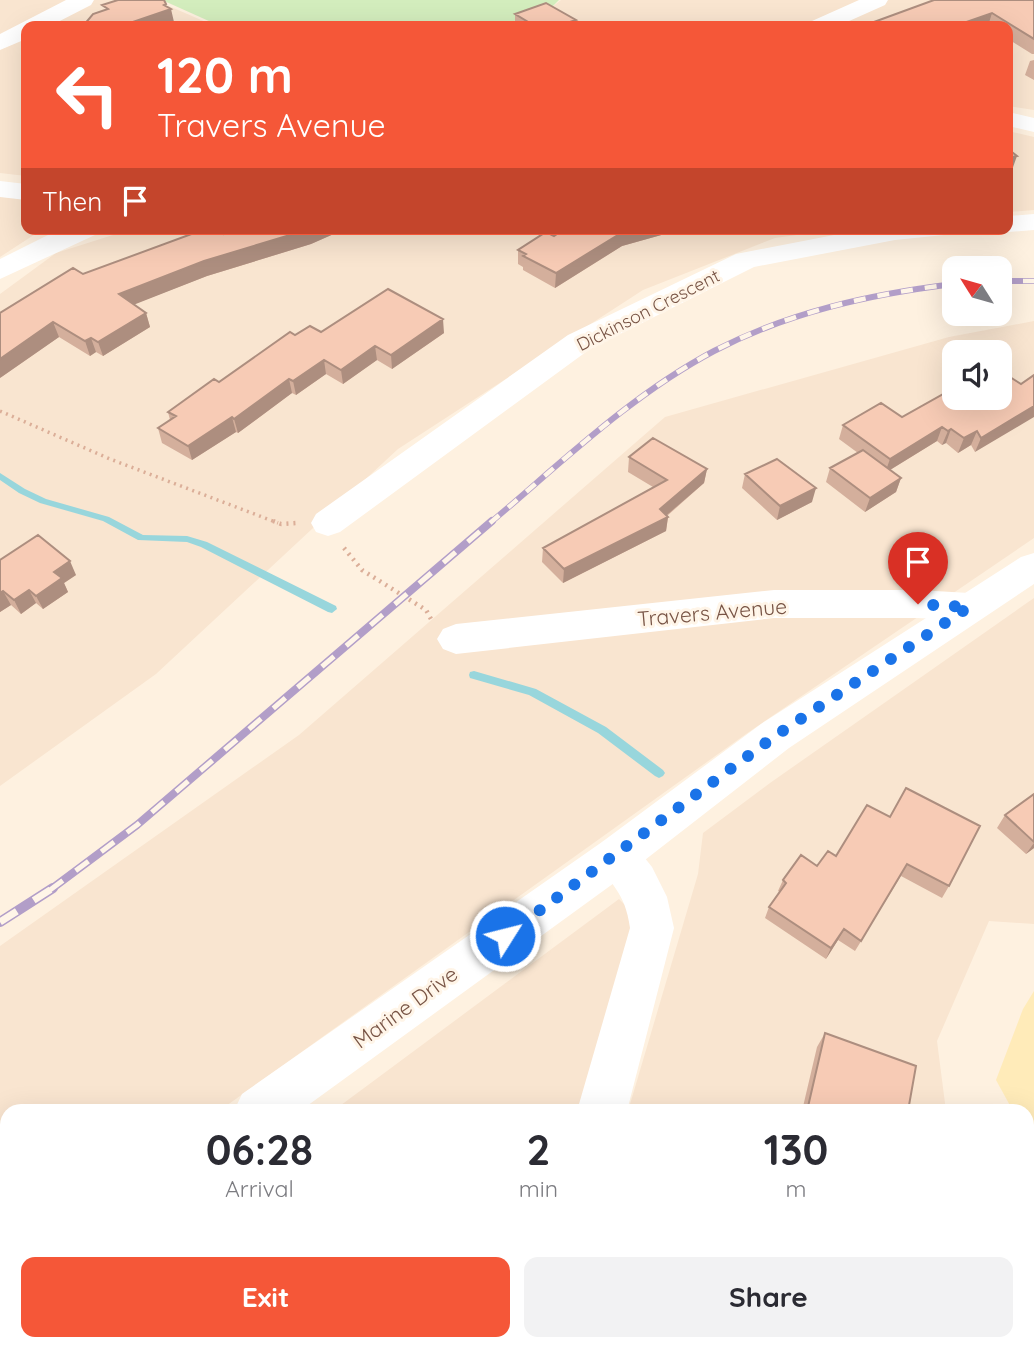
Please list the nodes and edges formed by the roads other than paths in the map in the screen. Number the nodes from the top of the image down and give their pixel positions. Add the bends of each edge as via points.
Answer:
1 (83, 0) edge
2 (877, 0) edge
3 (43, 21) edge
4 (831, 21) edge
5 (21, 32) edge
6 (0, 43) edge
7 (1013, 120) edge
8 (1034, 125) edge
9 (0, 189) edge
10 (21, 191) edge
11 (1034, 222) edge
12 (1013, 224) edge
13 (70, 235) edge
14 (879, 235) edge
15 (0, 270) edge
16 (328, 523) road end
17 (1034, 566) edge
18 (969, 607) junction
19 (456, 639) road end
20 (617, 856) junction
21 (269, 1104) edge
22 (604, 1104) edge

1 - 3 street
2 - 4 street
5 - 6 street
7 - 8 street
9 - 10 street
11 - 12 street
13 - 15 street
14 - 16 street, Dickinson Crescent via 746,260 579,342
17 - 18 street, Marine Drive
18 - 19 street, Travers Avenue via 774,604
18 - 20 street, Marine Drive via 775,736
20 - 21 street, Marine Drive
20 - 22 street via 641,884 652,928

